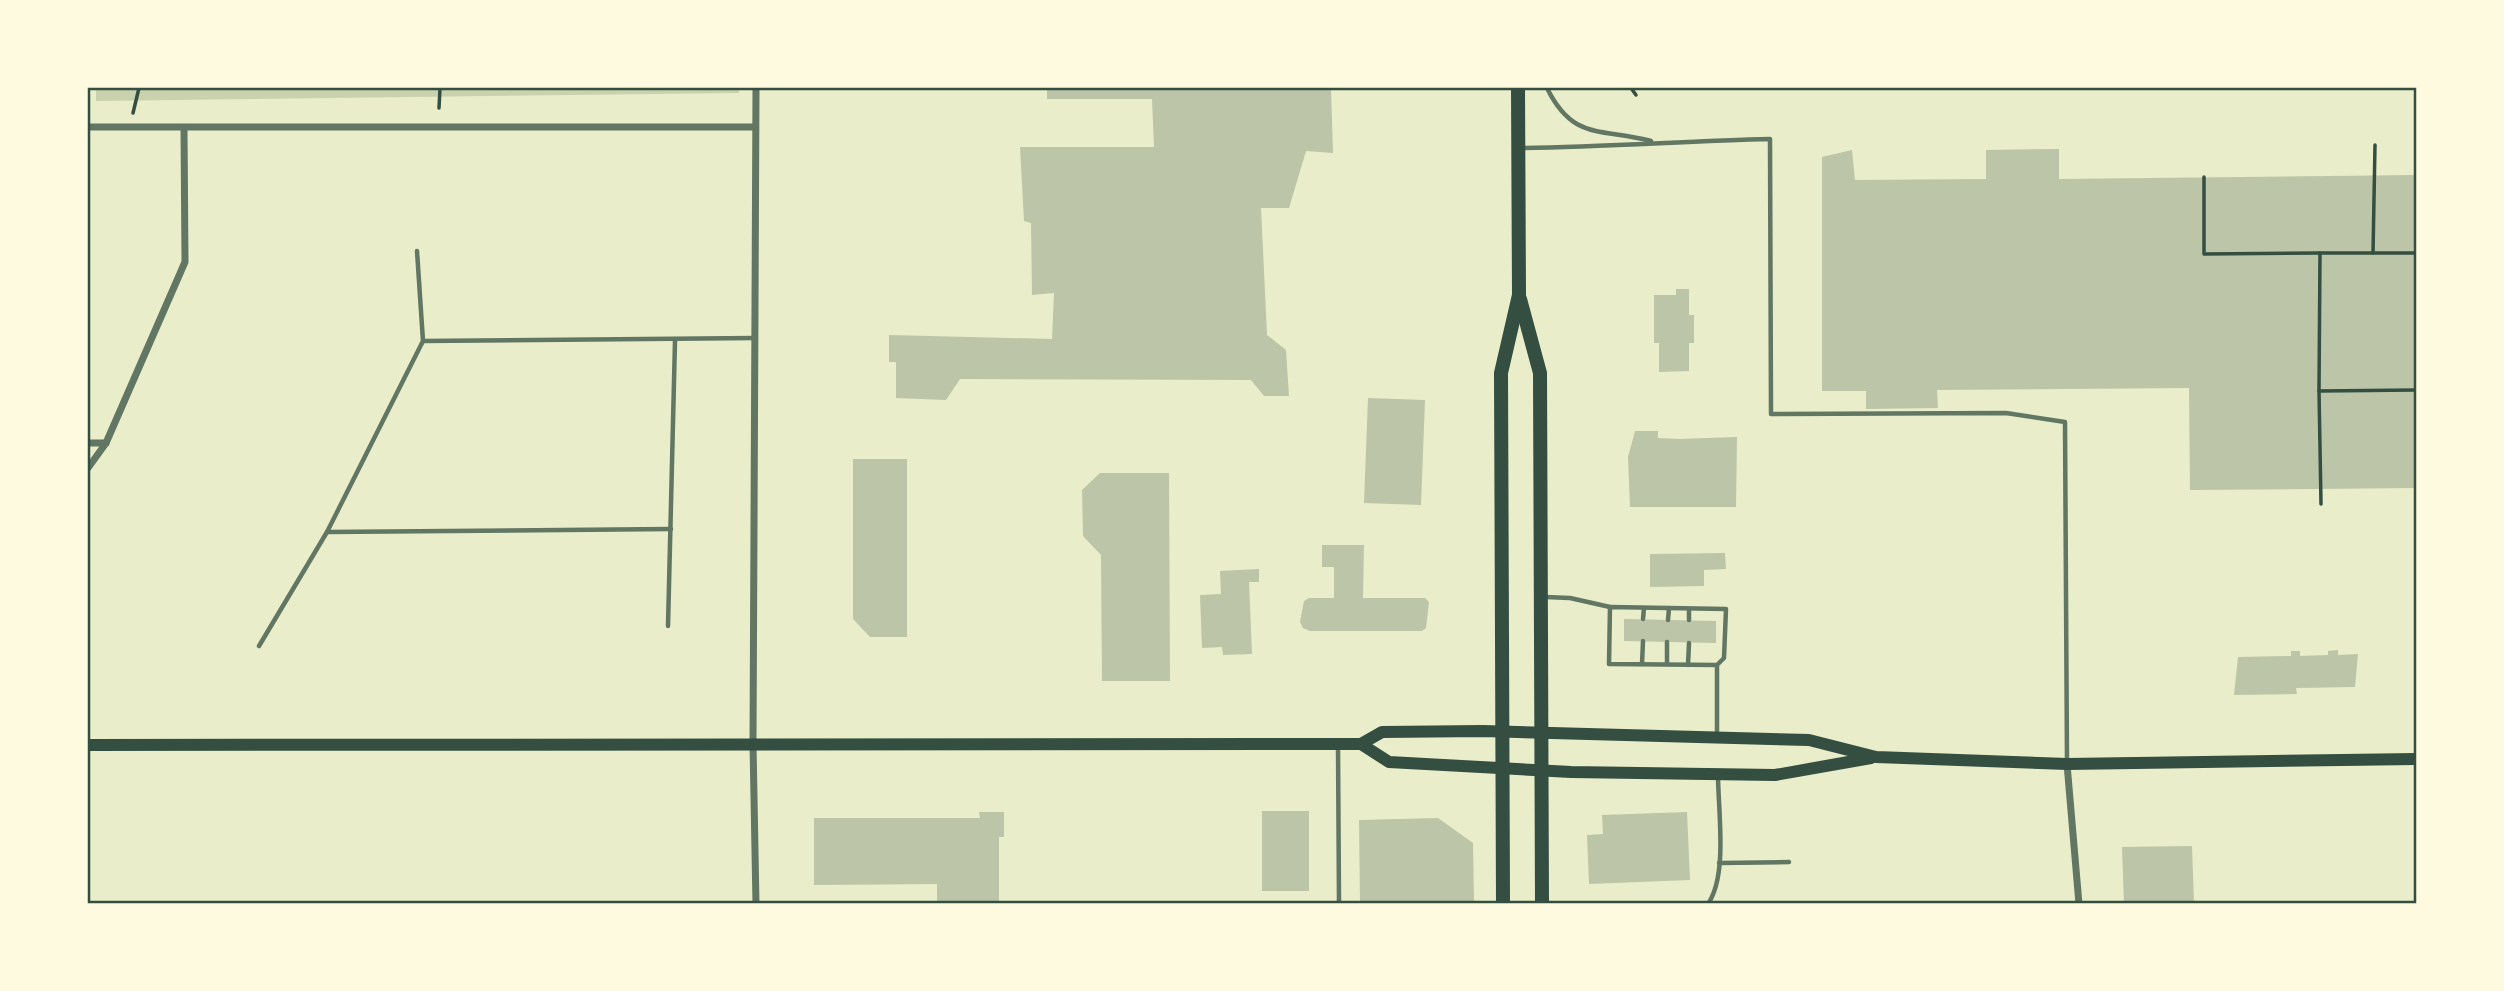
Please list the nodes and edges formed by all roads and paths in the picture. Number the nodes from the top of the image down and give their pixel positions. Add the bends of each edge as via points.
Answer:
1 (139, 88) edge
2 (440, 88) edge
3 (756, 88) edge
4 (1518, 88) edge
5 (1547, 88) edge
6 (1631, 88) edge
7 (1636, 95) dead end
8 (439, 108) dead end
9 (88, 127) edge
10 (130, 127) junction
11 (755, 127) junction
12 (184, 128) junction
13 (1655, 142) junction
14 (2375, 145) dead end
15 (1519, 148) junction
16 (2204, 177) dead end
17 (417, 251) dead end
18 (2320, 253) junction
19 (2373, 253) junction
20 (2417, 253) edge
21 (1519, 295) junction
22 (757, 338) junction
23 (423, 341) junction
24 (675, 341) junction
25 (2417, 390) edge
26 (2319, 391) junction
27 (88, 443) edge
28 (106, 443) junction
29 (88, 468) edge
30 (2320, 505) dead end
31 (671, 529) junction
32 (327, 532) junction
33 (1542, 596) junction
34 (1610, 607) junction
35 (1643, 608) junction
36 (1668, 608) junction
37 (1689, 609) junction
38 (1643, 619) dead end
39 (1668, 620) dead end
40 (1689, 620) dead end
41 (668, 626) dead end
42 (1643, 641) dead end
43 (1667, 642) dead end
44 (1689, 643) dead end
45 (259, 646) dead end
46 (1642, 664) junction
47 (1667, 664) junction
48 (1688, 664) junction
49 (1717, 665) junction
50 (1503, 732) junction
51 (1542, 733) junction
52 (1717, 738) junction
53 (753, 744) junction
54 (1338, 744) junction
55 (1361, 744) junction
56 (88, 745) edge
57 (1876, 757) junction
58 (2417, 759) edge
59 (2067, 764) junction
60 (1503, 768) junction
61 (1542, 770) junction
62 (1718, 774) junction
63 (1789, 862) dead end
64 (1719, 863) junction
65 (756, 904) edge
66 (1339, 904) edge
67 (1503, 904) edge
68 (1542, 904) edge
69 (1707, 904) edge
70 (2079, 904) edge

1 - 10 path
2 - 8 path
3 - 11 street
4 - 15 main road
5 - 13 lane via 1565,116 1579,127
6 - 7 path
9 - 10 street
10 - 12 street
11 - 12 street
11 - 22 street
12 - 28 street via 185,262
13 - 15 lane
13 - 59 lane via 1770,139 1771,414 2006,412 2065,422
14 - 19 path
15 - 21 main road
16 - 18 path via 2204,254
17 - 23 lane
18 - 19 path
18 - 26 path
19 - 20 path
21 - 33 main road via 1541,373
21 - 50 main road via 1501,373
22 - 24 lane
22 - 53 street
23 - 24 lane
23 - 32 lane
24 - 31 lane
25 - 26 path
26 - 30 path
27 - 28 street
28 - 29 street
31 - 32 lane
31 - 41 lane
32 - 45 lane
33 - 34 lane
33 - 51 main road
34 - 35 lane
34 - 46 lane via 1609,664
35 - 36 lane
35 - 38 lane
36 - 37 lane
36 - 39 lane
37 - 40 lane
37 - 49 lane via 1726,610 1724,657
42 - 46 lane
43 - 47 lane
44 - 48 lane
46 - 47 lane
47 - 48 lane
48 - 49 lane
49 - 52 lane
50 - 51 main road
50 - 55 main road via 1382,732
50 - 60 main road
51 - 52 main road
51 - 61 main road
52 - 57 main road via 1809,740
53 - 54 main road
53 - 56 main road
53 - 65 street
54 - 55 main road
54 - 66 lane
55 - 60 main road via 1389,762
57 - 59 main road
57 - 62 main road via 1774,775
58 - 59 main road
59 - 70 street
60 - 61 main road
60 - 67 main road
61 - 62 main road
61 - 68 main road
62 - 64 lane
63 - 64 lane
64 - 69 lane via 1715,893

